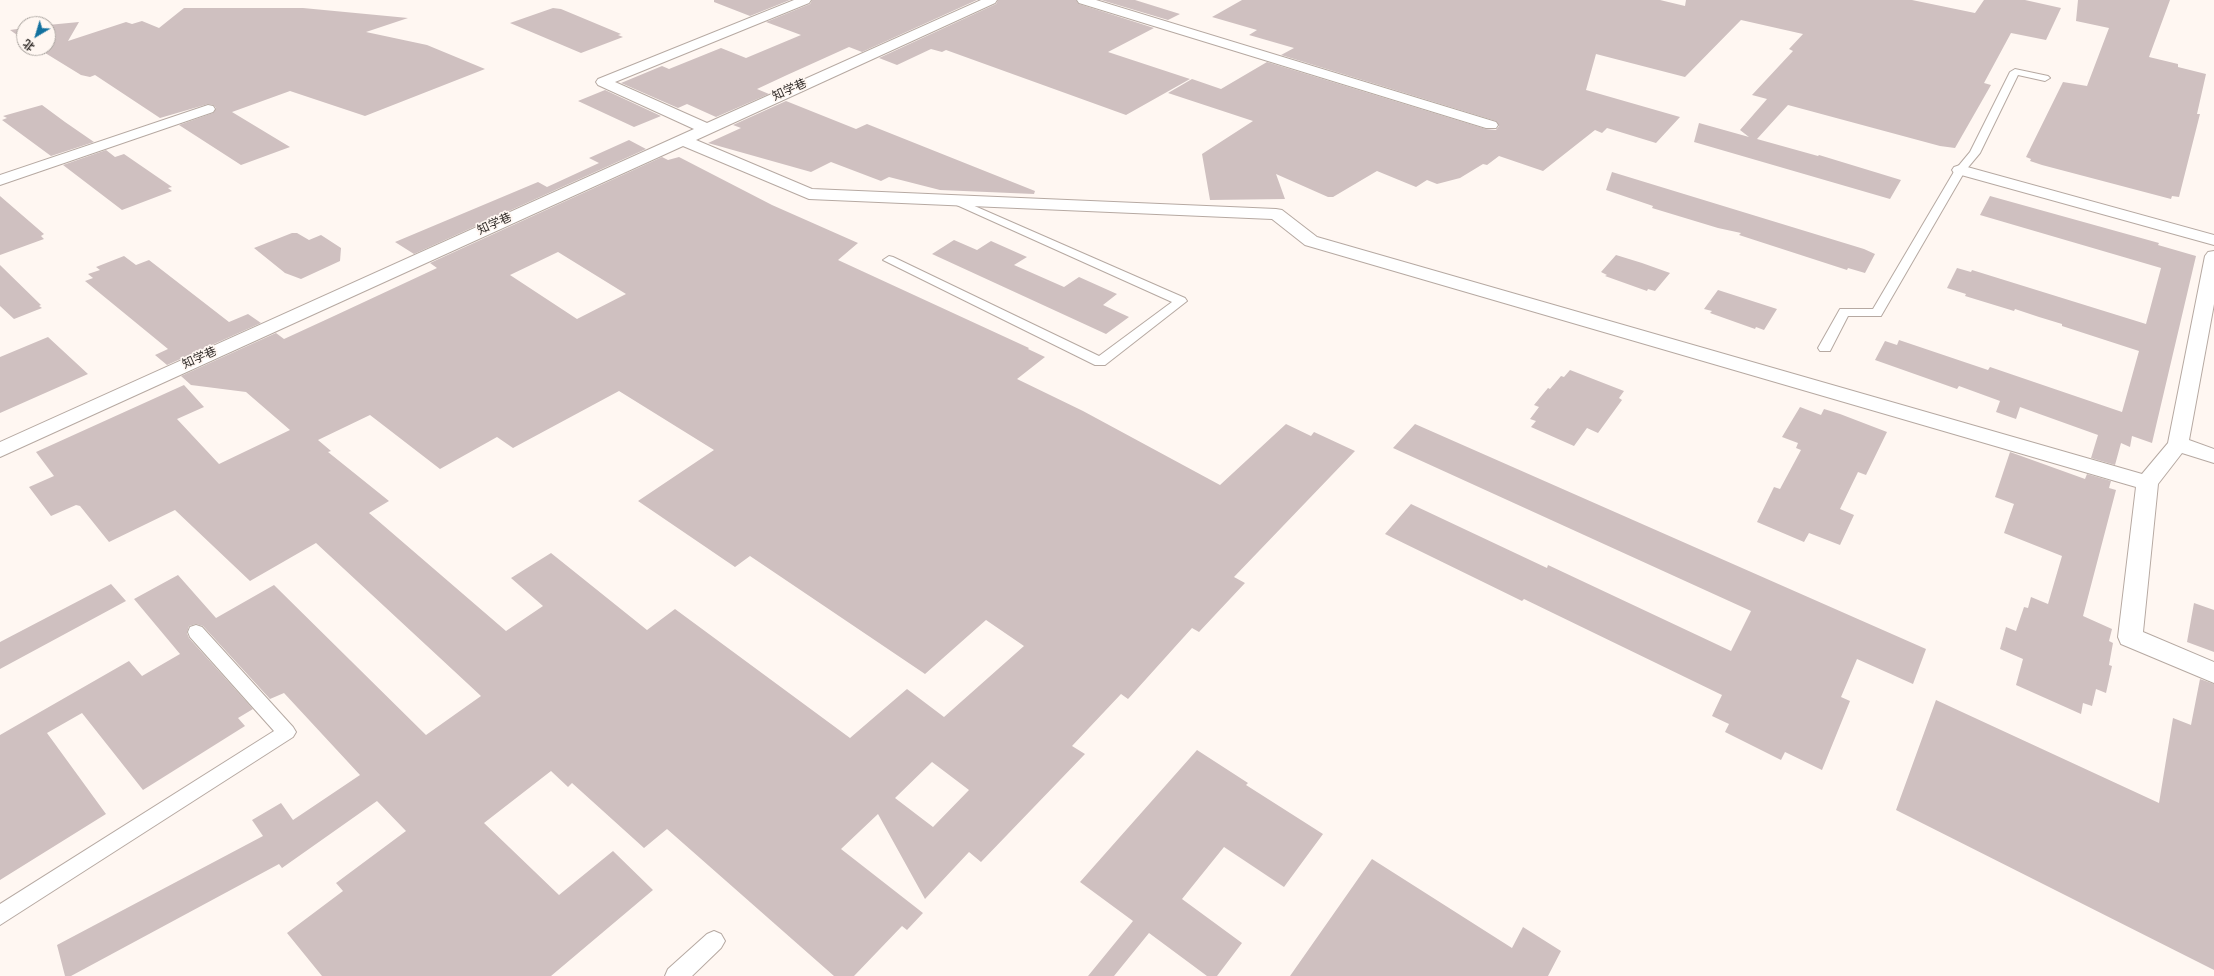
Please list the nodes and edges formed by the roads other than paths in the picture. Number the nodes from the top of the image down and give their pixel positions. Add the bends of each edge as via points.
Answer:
1 (805, 0) edge
2 (991, 0) edge
3 (1083, 0) edge
4 (2045, 78) dead end
5 (208, 109) dead end
6 (1491, 125) dead end
7 (707, 128) junction
8 (683, 140) junction
9 (1960, 170) junction
10 (0, 180) edge
11 (954, 200) junction
12 (2214, 240) edge
13 (2214, 256) edge
14 (889, 260) dead end
15 (1825, 348) dead end
16 (2178, 444) junction
17 (0, 450) edge
18 (2214, 456) edge
19 (2147, 483) junction
20 (196, 632) dead end
21 (2214, 673) edge
22 (0, 915) edge
23 (714, 941) dead end
24 (676, 976) edge

1 - 7 street via 603,82
2 - 7 street, 知学巷
3 - 6 street
4 - 9 lane via 2015,72 1975,153
5 - 10 street
7 - 8 street, 知学巷
8 - 11 street via 809,194
8 - 17 street, 知学巷
9 - 12 street
9 - 15 lane via 1877,313 1844,312
11 - 14 lane via 1181,301 1100,362
11 - 19 street via 1276,214 1311,241
13 - 16 street
16 - 18 street
16 - 19 street
19 - 21 street via 2130,637
20 - 22 lane via 287,732
23 - 24 lane

